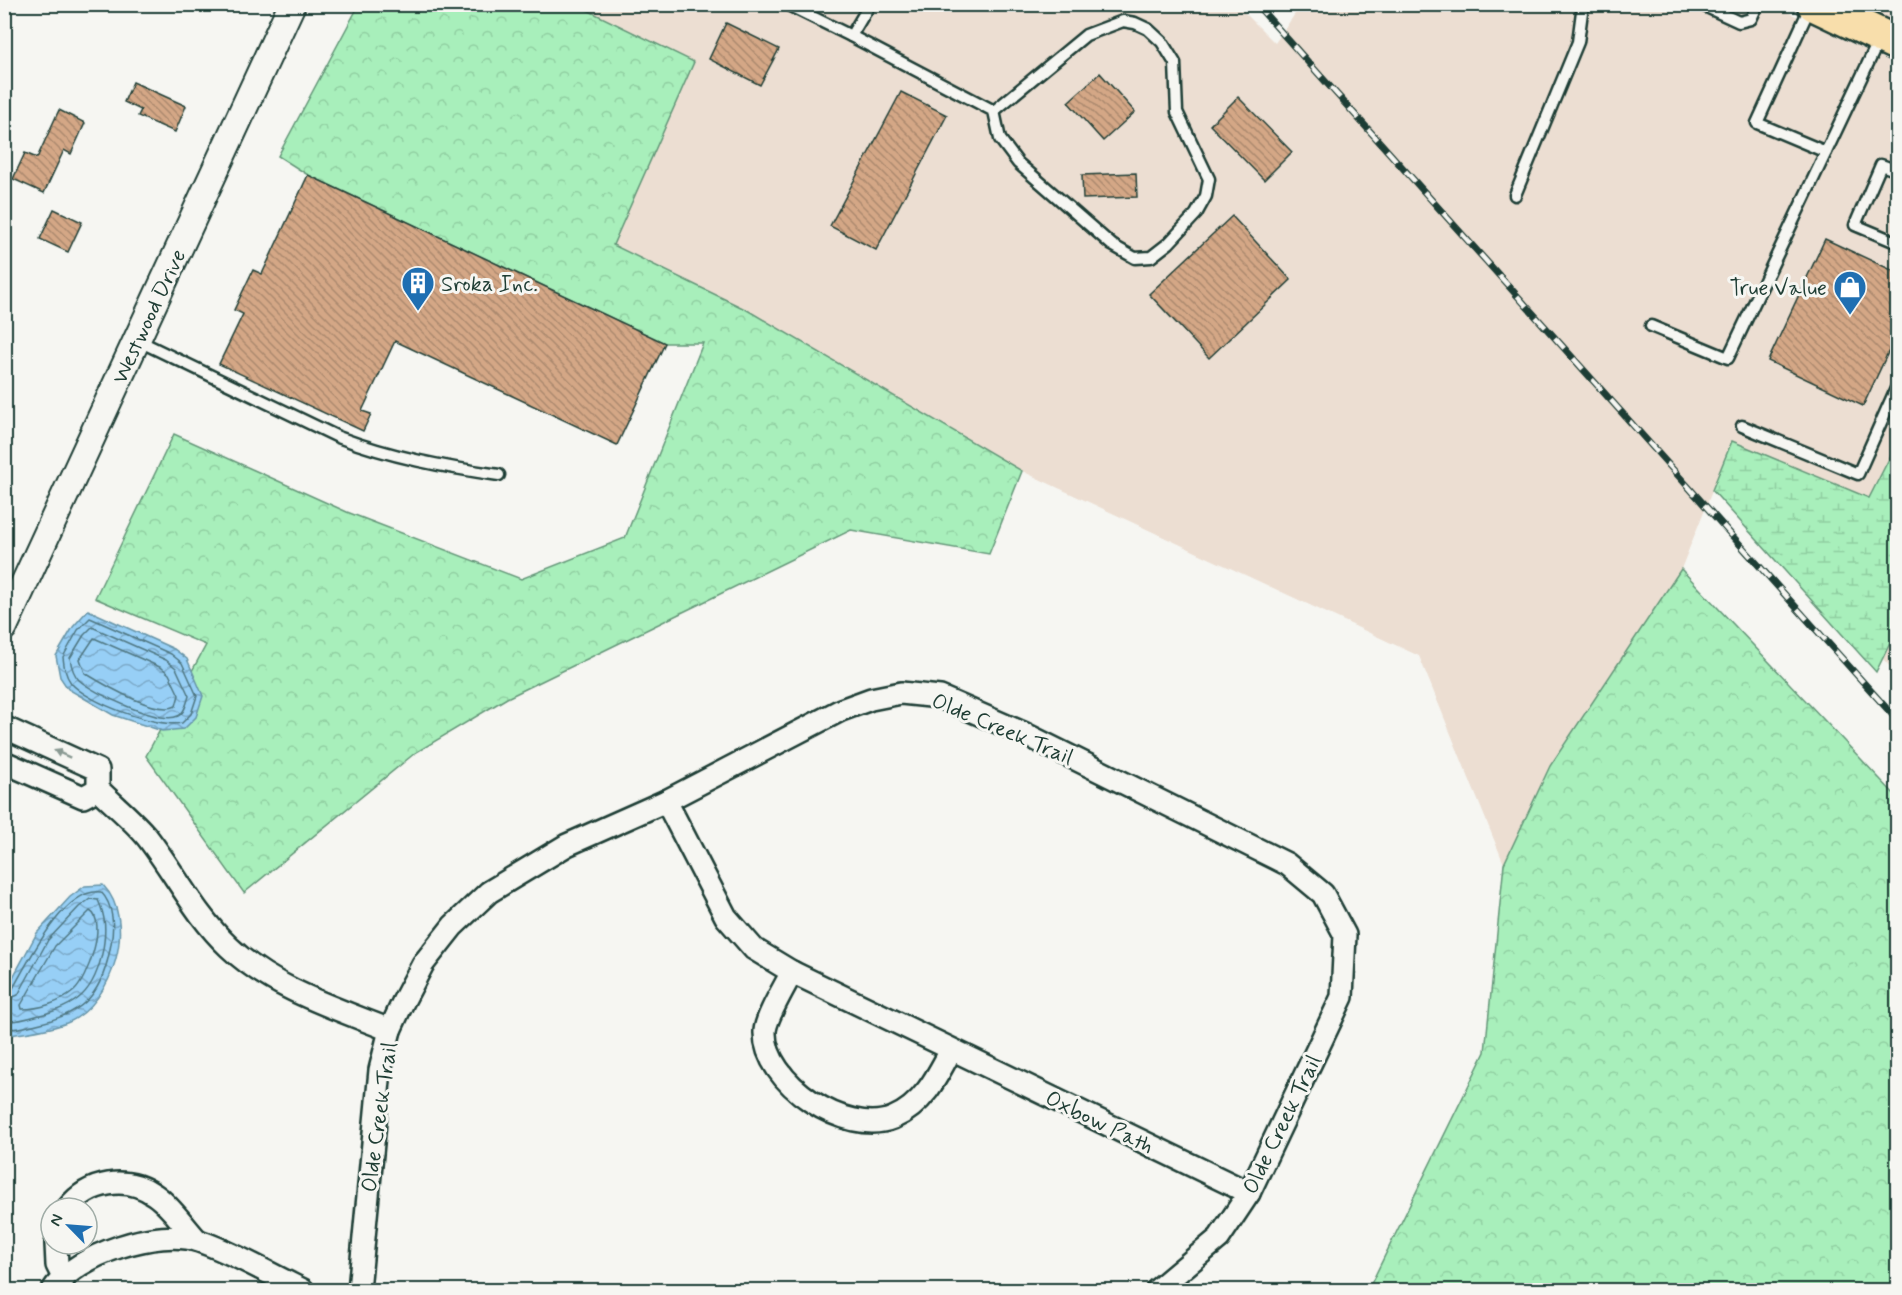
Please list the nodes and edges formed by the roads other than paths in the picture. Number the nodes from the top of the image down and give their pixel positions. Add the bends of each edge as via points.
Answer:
1 (292, 4) edge
2 (786, 4) edge
3 (870, 4) edge
4 (1583, 4) edge
5 (1700, 4) edge
6 (1758, 4) edge
7 (1812, 4) edge
8 (851, 36) junction
9 (1889, 40) edge
10 (994, 111) junction
11 (1826, 152) junction
12 (1898, 171) edge
13 (1515, 195) dead end
14 (1898, 243) edge
15 (1651, 326) dead end
16 (137, 340) junction
17 (1898, 384) edge
18 (1742, 426) dead end
19 (499, 475) dead end
20 (4, 627) edge
21 (4, 730) edge
22 (4, 762) edge
23 (98, 789) junction
24 (666, 801) junction
25 (792, 972) junction
26 (390, 1030) junction
27 (951, 1050) junction
28 (1249, 1193) junction
29 (79, 1196) edge
30 (197, 1240) junction
31 (57, 1256) edge
32 (58, 1285) edge
33 (303, 1290) edge
34 (358, 1290) edge
35 (1157, 1290) edge

1 - 16 street, Westwood Drive
2 - 8 lane
3 - 8 lane
4 - 13 lane via 1578,42
5 - 6 lane via 1739,22 1751,19
7 - 9 main road
7 - 11 lane via 1757,123
8 - 10 lane
9 - 11 lane
10 - 10 lane via 1000,139 1018,163 1112,245 1135,258 1151,257 1169,243 1196,214 1206,196 1209,179 1177,112 1175,63 1162,42 1135,23 1123,21 1086,35
11 - 15 lane via 1728,358
12 - 14 lane via 1881,165 1855,225
16 - 19 lane via 371,450 425,464
16 - 20 street, Westwood Drive
17 - 18 lane via 1858,474
23 -> 21 street via 98,770
22 - 23 street via 83,796
23 - 26 street via 146,835 205,921 230,948 268,976 319,1002
24 - 25 street, Oxbow Path via 726,917 754,949
24 - 26 street, Olde Creek Trail via 567,845 489,892 453,926 423,964
24 - 28 street, Olde Creek Trail via 841,710 901,693 922,694 940,697 1023,733 1287,864 1323,894 1345,935 1341,997
25 - 27 street, Oxbow Path
25 - 27 street via 765,1029 767,1052 778,1072 822,1108 860,1122 876,1124 894,1118 911,1108 932,1086
26 - 34 street, Olde Creek Trail via 380,1070
27 - 28 street, Oxbow Path
28 - 35 street, Olde Creek Trail via 1219,1238
29 - 30 street via 102,1185 127,1182 156,1195
30 - 32 street via 151,1238 101,1252
30 - 33 street
31 - 32 street

